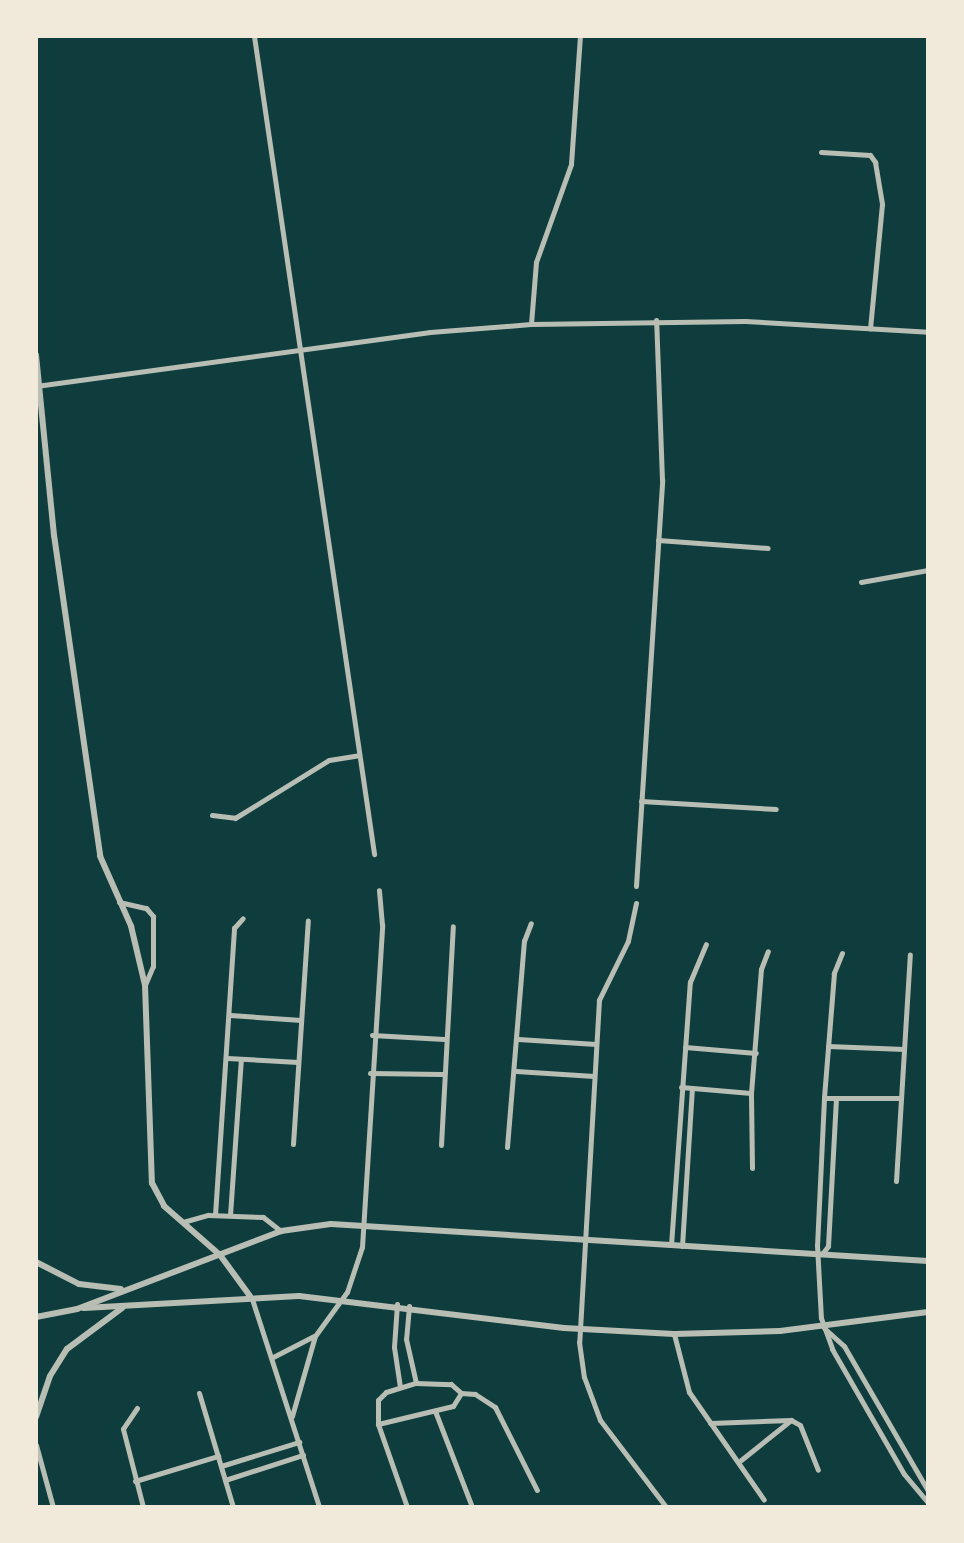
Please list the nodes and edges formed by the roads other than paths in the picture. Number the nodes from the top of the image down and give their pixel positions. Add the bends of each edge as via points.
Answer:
1 (254, 36) edge
2 (580, 36) edge
3 (821, 152) dead end
4 (656, 320) junction
5 (531, 324) junction
6 (870, 328) junction
7 (928, 332) edge
8 (298, 349) junction
9 (36, 355) edge
10 (38, 386) edge
11 (658, 540) junction
12 (768, 548) dead end
13 (928, 570) edge
14 (861, 582) dead end
15 (359, 755) junction
16 (641, 801) junction
17 (776, 809) dead end
18 (212, 815) dead end
19 (374, 854) dead end
20 (636, 886) dead end
21 (379, 890) dead end
22 (119, 901) junction
23 (636, 903) dead end
24 (243, 918) dead end
25 (308, 921) dead end
26 (531, 923) dead end
27 (453, 926) dead end
28 (706, 944) dead end
29 (768, 951) dead end
30 (842, 953) dead end
31 (910, 954) dead end
32 (145, 985) junction
33 (230, 1015) junction
34 (301, 1020) junction
35 (372, 1035) junction
36 (444, 1039) junction
37 (518, 1039) junction
38 (596, 1044) junction
39 (828, 1046) junction
40 (685, 1047) junction
41 (904, 1049) junction
42 (756, 1053) junction
43 (227, 1058) junction
44 (241, 1059) junction
45 (298, 1062) junction
46 (516, 1071) junction
47 (370, 1073) junction
48 (442, 1074) junction
49 (594, 1076) junction
50 (681, 1087) junction
51 (692, 1088) junction
52 (751, 1093) junction
53 (824, 1098) junction
54 (836, 1098) junction
55 (900, 1098) junction
56 (293, 1144) dead end
57 (441, 1145) dead end
58 (507, 1147) dead end
59 (752, 1168) dead end
60 (896, 1181) dead end
61 (215, 1215) junction
62 (230, 1215) junction
63 (183, 1222) junction
64 (363, 1224) junction
65 (281, 1231) junction
66 (584, 1239) junction
67 (671, 1245) junction
68 (682, 1246) junction
69 (220, 1255) junction
70 (821, 1255) junction
71 (928, 1261) edge
72 (36, 1262) edge
73 (128, 1289) junction
74 (250, 1296) junction
75 (343, 1299) junction
76 (397, 1304) junction
77 (409, 1306) junction
78 (125, 1307) junction
79 (77, 1309) junction
80 (928, 1312) edge
81 (36, 1317) edge
82 (823, 1328) junction
83 (579, 1329) junction
84 (674, 1334) junction
85 (315, 1336) junction
86 (273, 1357) junction
87 (416, 1383) junction
88 (400, 1387) junction
89 (199, 1393) dead end
90 (461, 1393) junction
91 (137, 1408) dead end
92 (435, 1411) junction
93 (292, 1416) junction
94 (36, 1417) edge
95 (791, 1420) junction
96 (710, 1423) junction
97 (378, 1424) junction
98 (299, 1442) junction
99 (36, 1445) edge
100 (303, 1455) junction
101 (218, 1456) junction
102 (741, 1460) junction
103 (221, 1466) junction
104 (818, 1470) dead end
105 (225, 1480) junction
106 (135, 1481) junction
107 (537, 1490) dead end
108 (928, 1491) edge
109 (764, 1500) dead end
110 (928, 1503) edge
111 (233, 1505) edge
112 (53, 1507) edge
113 (143, 1507) edge
114 (222, 1507) edge
115 (319, 1507) edge
116 (407, 1507) edge
117 (472, 1507) edge
118 (666, 1507) edge

1 - 8 street
2 - 5 street via 571,164 536,262
3 - 6 street via 870,155 875,162 882,204
4 - 5 street
4 - 6 street
4 - 11 street via 662,480
5 - 8 street
6 - 7 street
8 - 10 street
8 - 15 street
9 - 10 street
10 - 22 street via 100,856
11 - 12 street
11 - 16 street
13 - 14 street
15 - 18 street via 329,760 303,781 270,794 235,818
15 - 19 street
16 - 17 street
16 - 20 street
21 - 35 street via 382,925
22 - 32 street via 136,942
22 - 32 street via 146,908 153,916 154,959
23 - 38 street via 628,941 600,993
24 - 33 street via 234,928
25 - 34 street
26 - 37 street via 524,941
27 - 36 street
28 - 40 street via 690,982
29 - 42 street via 761,969
30 - 39 street via 834,973
31 - 41 street
32 - 63 street via 151,1174 159,1200
33 - 34 street
33 - 43 street
34 - 45 street
35 - 36 street
35 - 47 street
36 - 48 street
37 - 38 street
37 - 46 street
38 - 49 street
39 - 41 street
39 - 53 street
40 - 42 street
40 - 50 street
41 - 55 street
42 - 52 street
43 - 44 street
43 - 61 street
44 - 45 street
44 - 62 street
45 - 56 street
46 - 49 street
46 - 58 street
47 - 48 street
47 - 64 street
48 - 57 street
49 - 66 street
50 - 51 street
50 - 67 street
51 - 52 street
51 - 68 street
52 - 59 street
53 - 54 street
53 - 70 street via 817,1245
54 - 55 street
54 - 70 street via 828,1246
55 - 60 street
61 - 62 street
61 - 63 street
62 - 65 street via 269,1218
63 - 69 street
64 - 65 street
64 - 66 street
64 - 75 street via 360,1258
65 - 69 street
66 - 67 street
66 - 83 street
67 - 68 street
68 - 70 street
69 - 73 street
69 - 74 street
70 - 71 street
70 - 82 street
72 - 73 street via 79,1284
73 - 79 street
74 - 75 street
74 - 78 street
74 - 86 street
75 - 76 street
75 - 85 street
76 - 77 street
76 - 88 street via 393,1337
77 - 83 street
77 - 87 street via 406,1339
78 - 79 street
78 - 94 street via 67,1349 50,1376
79 - 81 street
80 - 82 street
82 - 84 street
82 - 108 street via 844,1346
82 - 110 street via 904,1474
83 - 84 street
83 - 118 street via 584,1377 600,1420
84 - 96 street via 689,1392
85 - 86 street
85 - 93 street
86 - 93 street
87 - 88 street
87 - 90 street via 451,1384
88 - 97 street via 378,1400
89 - 101 street
90 - 92 street via 453,1406
90 - 107 street via 475,1394 495,1407
91 - 106 street via 123,1429
92 - 97 street
92 - 117 street
93 - 98 street
95 - 96 street
95 - 102 street
95 - 104 street via 800,1425
96 - 102 street
97 - 116 street
98 - 100 street
98 - 103 street
99 - 112 street
100 - 105 street
100 - 115 street
101 - 103 street
101 - 106 street
102 - 109 street
103 - 105 street
105 - 111 street
106 - 113 street
111 - 114 street

